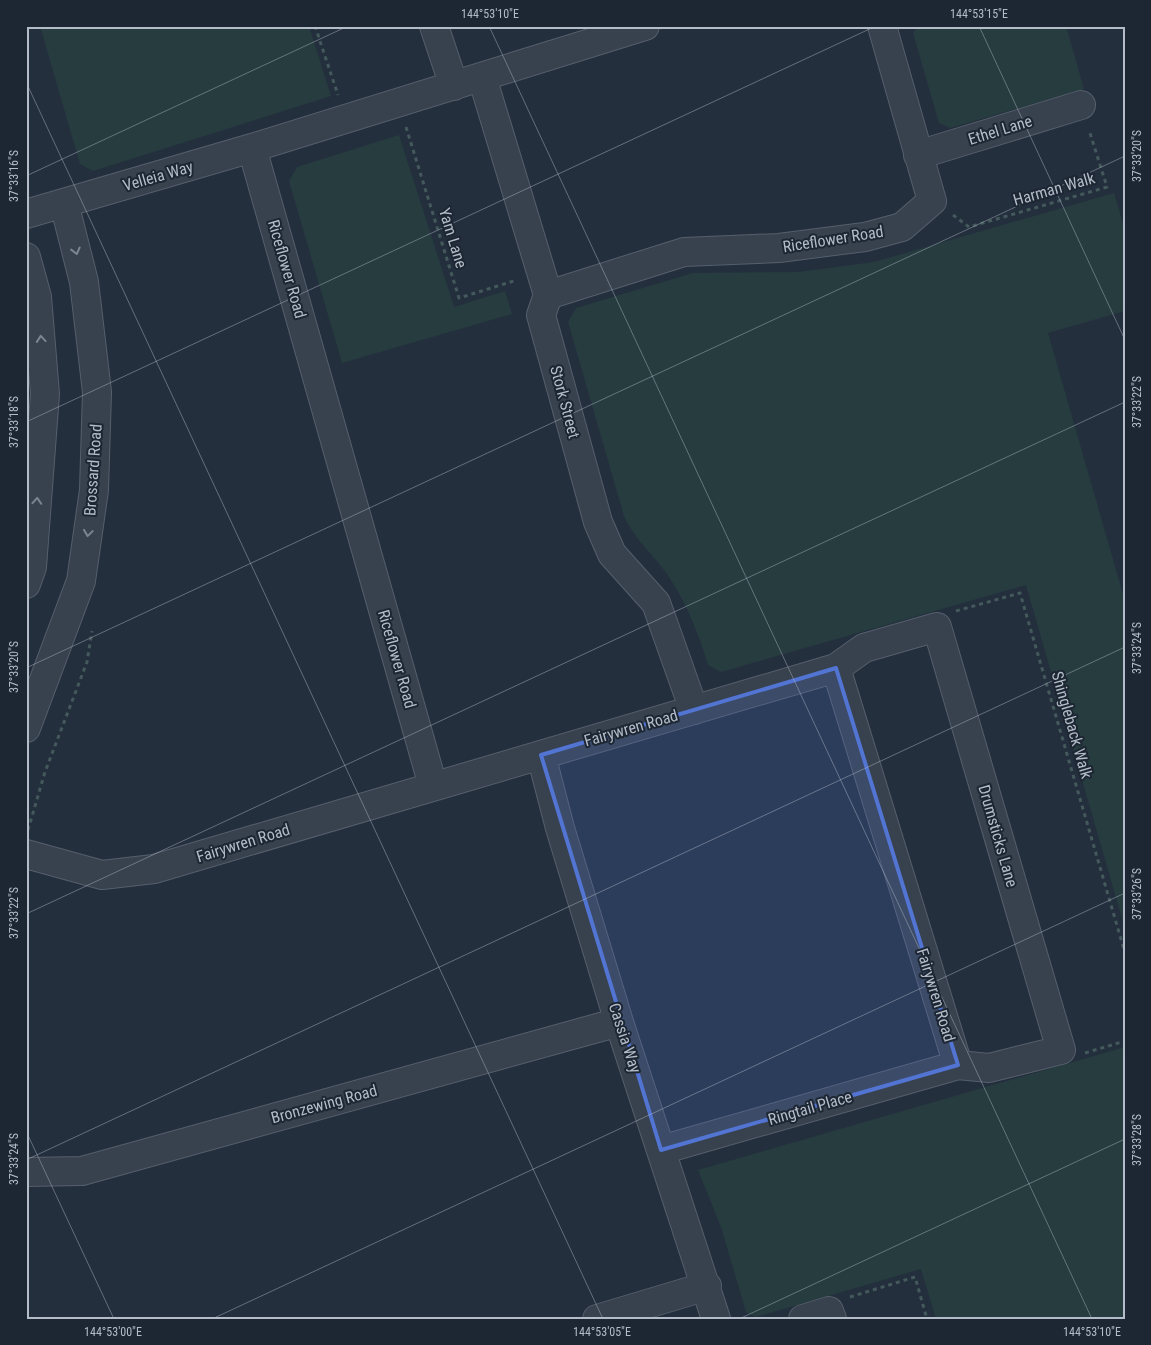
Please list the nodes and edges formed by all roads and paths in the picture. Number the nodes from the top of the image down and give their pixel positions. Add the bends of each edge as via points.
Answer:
1 (315, 26) edge
2 (434, 26) edge
3 (645, 26) edge
4 (882, 26) edge
5 (482, 77) junction
6 (454, 86) junction
7 (398, 104) junction
8 (1081, 105) joint
9 (346, 120) junction
10 (252, 148) junction
11 (918, 155) junction
12 (932, 201) junction
13 (64, 204) junction
14 (26, 214) edge
15 (26, 256) edge
16 (545, 284) junction
17 (32, 298) edge
18 (26, 584) edge
19 (937, 627) junction
20 (38, 667) edge
21 (836, 668) junction
22 (694, 710) junction
23 (26, 728) edge
24 (541, 755) junction
25 (433, 786) junction
26 (26, 854) edge
27 (1125, 953) edge
28 (620, 1022) junction
29 (1125, 1041) edge
30 (1061, 1050) junction
31 (958, 1065) junction
32 (661, 1150) junction
33 (26, 1172) edge
34 (706, 1286) junction
35 (831, 1315) edge
36 (596, 1319) edge
37 (716, 1319) edge
38 (803, 1319) edge
39 (928, 1319) edge

1 - 9 path
2 - 6 street
3 - 5 street
4 - 11 street
5 - 6 street
5 - 16 street
6 - 7 street
7 - 9 street
7 - 16 path, Yam Lane via 459,298
8 - 11 street, Ethel Lane
8 - 12 path, Harman Walk via 1107,187 969,227
9 - 10 street
10 - 13 street, Velleia Way
10 - 25 street, Riceflower Road
11 - 12 street
12 - 16 street, Riceflower Road via 902,227 865,237 779,248 684,252
13 - 14 street, Velleia Way
13 -> 20 street, Brossard Road via 84,282 97,392 94,490 82,581
15 - 17 street
16 - 22 street, Stork Street via 541,315 598,522 612,554 656,603
18 -> 17 street via 32,567 45,394
19 - 21 street via 864,648
19 - 27 path, Shingleback Walk via 950,613 1020,593
19 - 30 street, Drumsticks Lane
20 - 23 street, Brossard Road
21 - 22 street, Fairywren Road
21 - 31 street, Fairywren Road
22 - 24 street, Fairywren Road
24 - 25 street, Fairywren Road
24 - 28 street, Cassia Way
25 - 26 street, Fairywren Road via 154,869 102,875
28 - 32 street, Cassia Way
28 - 33 street, Bronzewing Road via 82,1171
29 - 30 path via 1079,1055
30 - 31 street via 989,1068
31 - 32 street, Ringtail Place
32 - 34 street, Cassia Way
34 - 36 street
34 - 37 street, Cassia Way
35 - 38 street
35 - 39 path via 846,1298 915,1277

